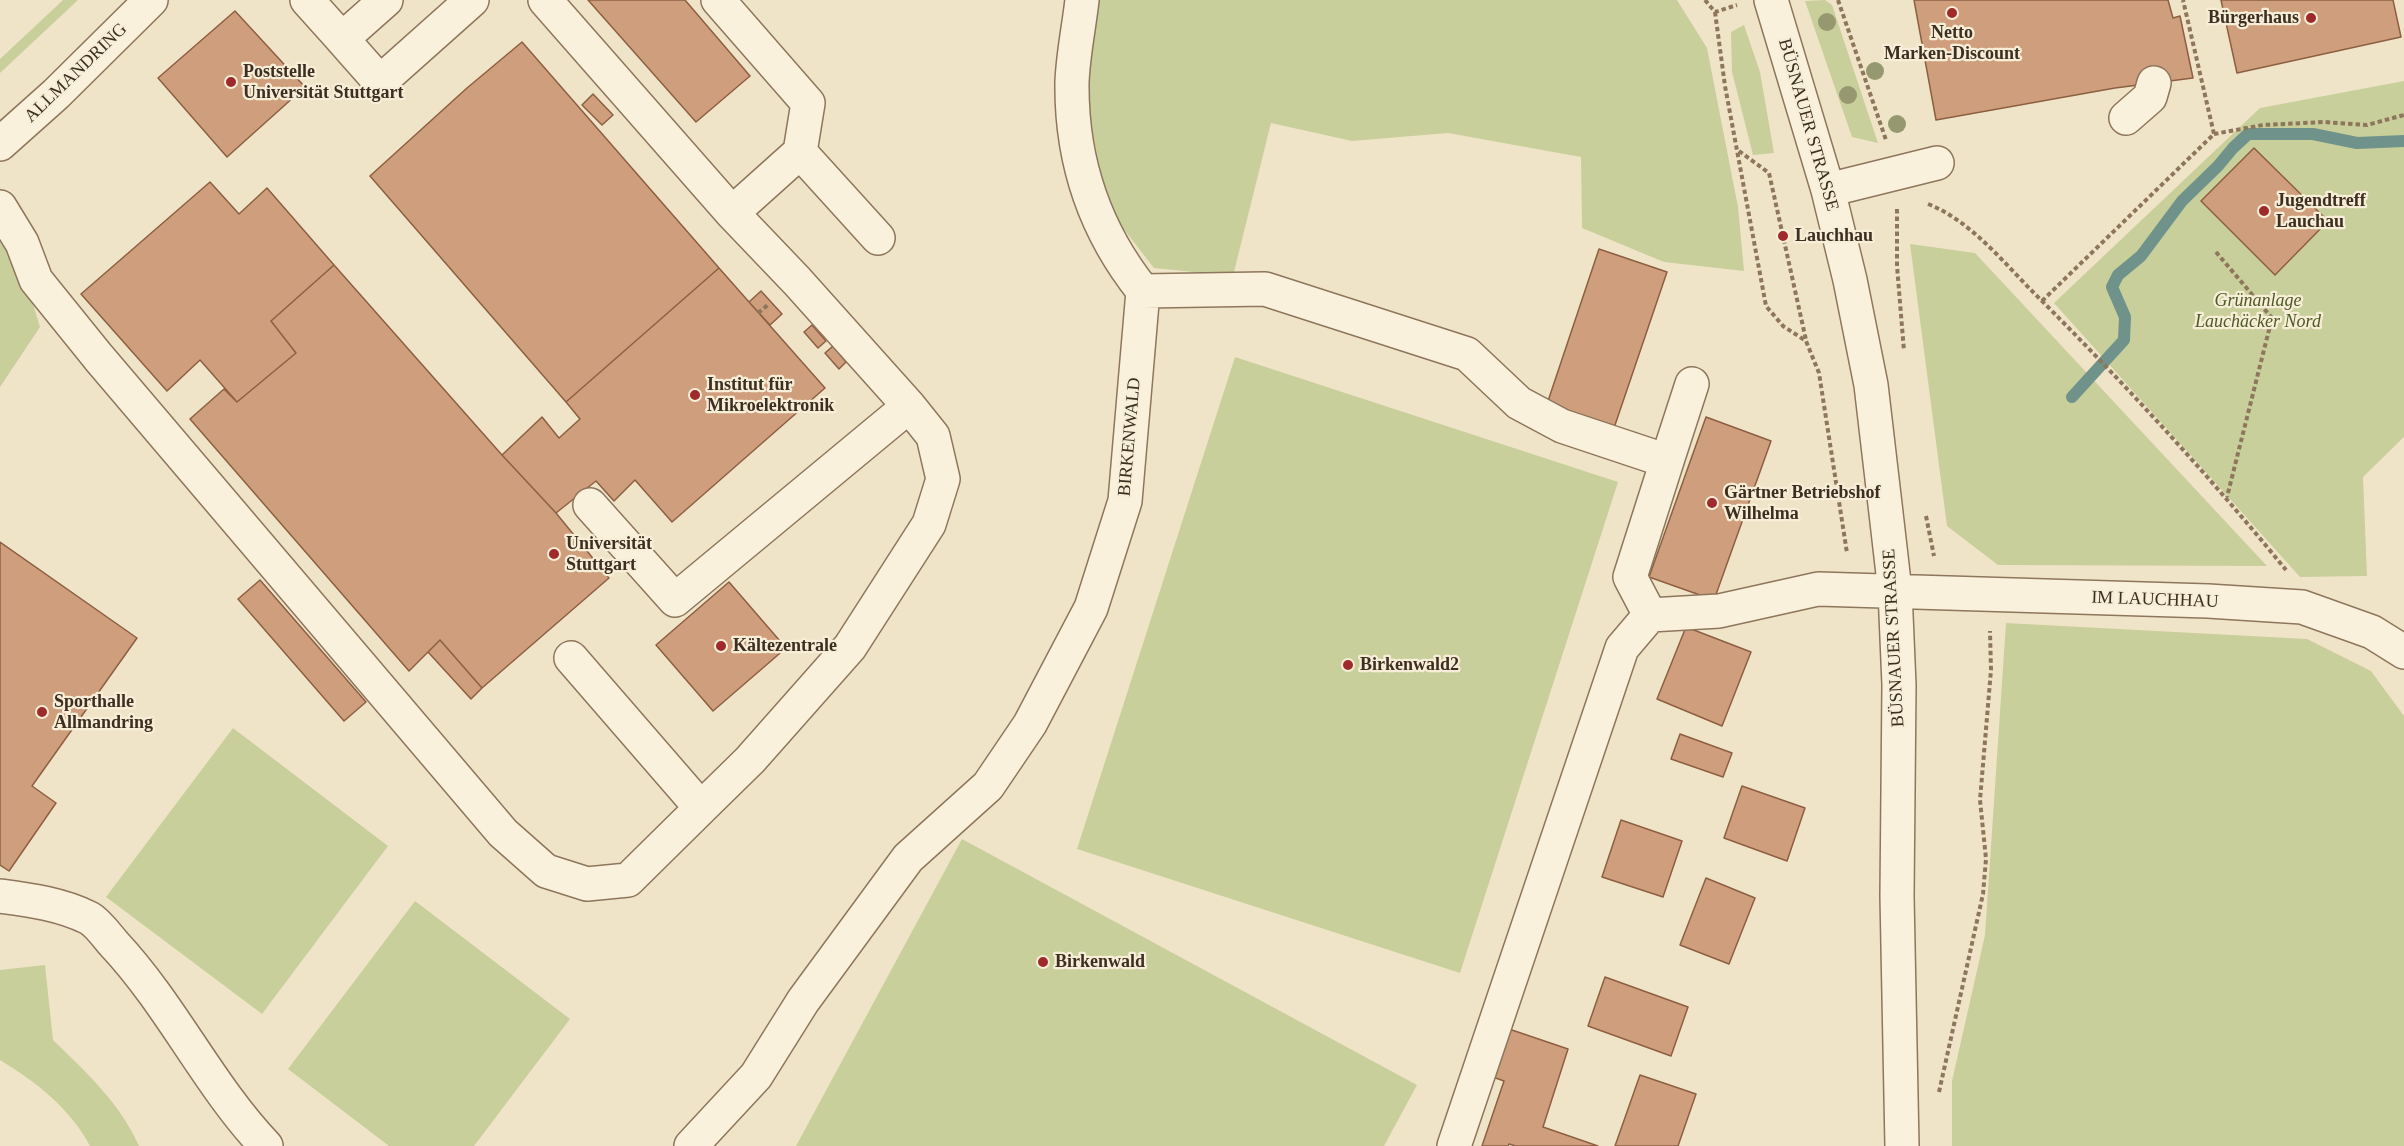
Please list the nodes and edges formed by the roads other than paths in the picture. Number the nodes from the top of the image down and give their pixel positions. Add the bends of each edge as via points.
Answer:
1 (151, 0) edge
2 (307, 0) edge
3 (386, 0) edge
4 (472, 0) edge
5 (545, 0) edge
6 (718, 0) edge
7 (1082, 0) edge
8 (1758, 1) edge
9 (342, 39) junction
10 (2154, 83) dead end
11 (2126, 118) dead end
12 (0, 144) edge
13 (800, 152) junction
14 (1936, 163) dead end
15 (1828, 190) junction
16 (0, 207) edge
17 (732, 213) junction
18 (878, 238) dead end
19 (1143, 291) junction
20 (1692, 384) dead end
21 (909, 406) junction
22 (1667, 461) junction
23 (590, 505) dead end
24 (1895, 591) junction
25 (1650, 615) junction
26 (2404, 652) edge
27 (571, 658) dead end
28 (701, 808) junction
29 (0, 896) edge
30 (266, 1146) edge
31 (691, 1146) edge
32 (1454, 1146) edge
33 (1902, 1146) edge

1 - 12 street, ALLMANDRING
2 - 9 street
3 - 9 street
4 - 9 street via 380,82
5 - 17 street
6 - 13 street via 808,103
7 - 19 street via 1072,82 1077,154 1097,218 1123,267
8 - 15 street, BÜSNAUER STRASSE
10 - 11 street via 2150,98
13 - 17 street
13 - 18 street
14 - 15 street via 1895,182
15 - 24 street, BÜSNAUER STRASSE via 1870,385
16 - 28 street via 22,243 36,280 99,358 503,833 546,871 587,884 628,880
17 - 21 street
19 - 22 street via 1265,289 1467,354 1519,403 1562,426
19 - 31 street, BIRKENWALD via 1125,501 1091,608 1035,715 988,786 908,858 802,1001 756,1076
20 - 22 street
21 - 23 street via 675,600
21 - 28 street via 933,436 943,479 929,524 850,648 750,760
22 - 25 street via 1630,577
24 - 25 street, IM LAUCHHAU via 1818,589 1719,611
24 - 26 street, IM LAUCHHAU via 2302,607 2372,632
24 - 33 street, BÜSNAUER STRASSE
25 - 32 street via 1622,648
27 - 28 street
29 - 30 street via 43,902 91,919 153,991 232,1105

